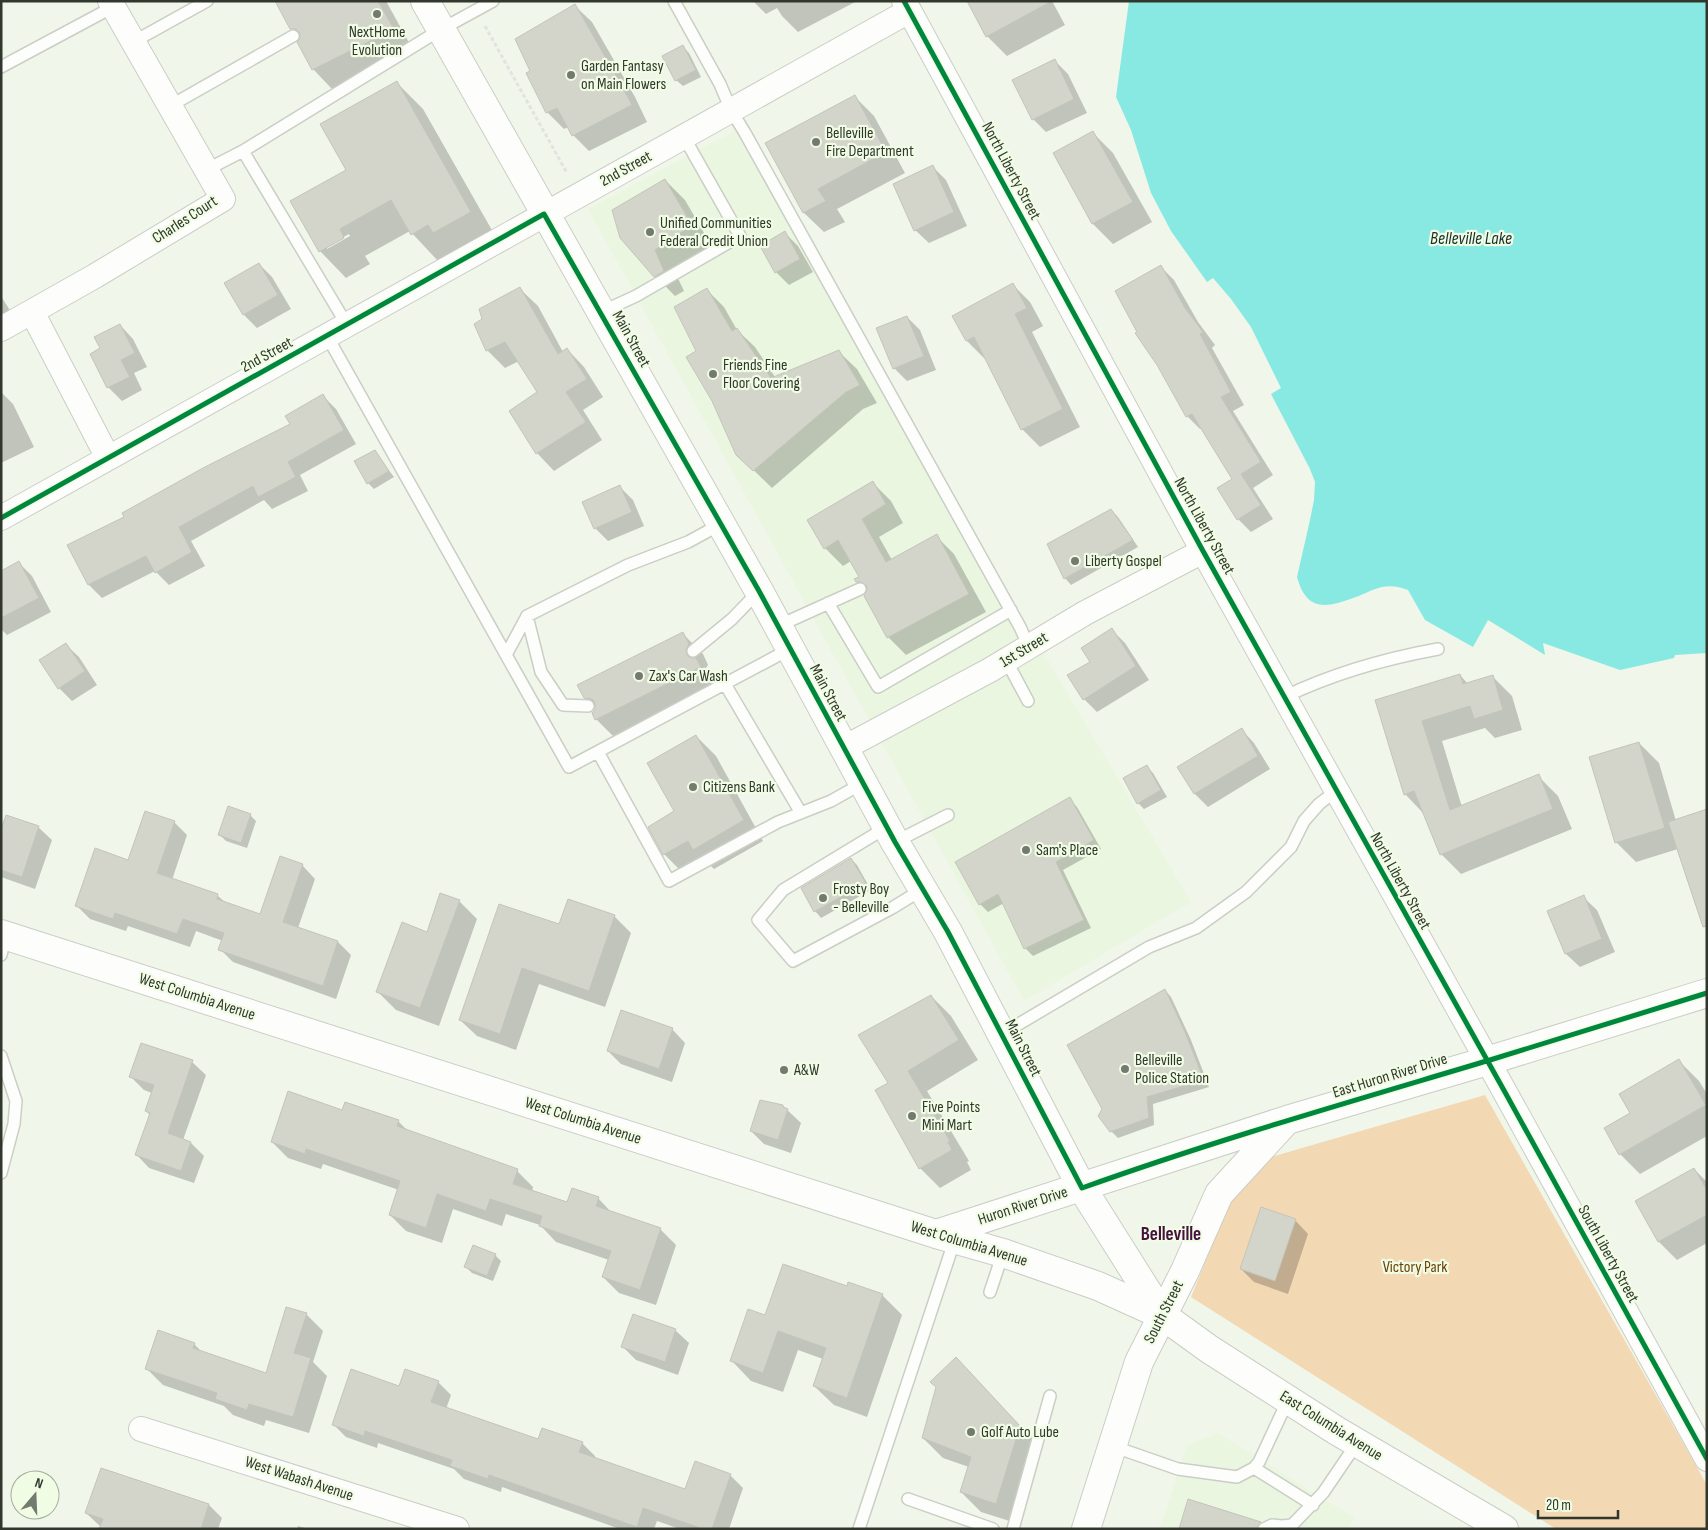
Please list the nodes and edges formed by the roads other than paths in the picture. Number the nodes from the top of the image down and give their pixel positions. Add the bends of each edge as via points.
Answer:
1 (207, 1) edge
2 (425, 1) edge
3 (493, 1) edge
4 (674, 1) edge
5 (112, 4) edge
6 (907, 6) edge
7 (440, 30) junction
8 (293, 36) dead end
9 (133, 42) junction
10 (1, 67) edge
11 (170, 106) junction
12 (731, 110) junction
13 (684, 137) junction
14 (243, 151) junction
15 (206, 170) junction
16 (544, 214) junction
17 (32, 312) junction
18 (601, 312) junction
19 (1, 329) edge
20 (337, 330) junction
21 (108, 458) junction
22 (1, 518) edge
23 (721, 524) junction
24 (1203, 551) junction
25 (860, 589) dead end
26 (759, 592) junction
27 (828, 603) junction
28 (1011, 610) junction
29 (527, 616) junction
30 (778, 626) junction
31 (1029, 647) junction
32 (790, 649) junction
33 (1438, 649) dead end
34 (692, 651) dead end
35 (506, 655) junction
36 (1006, 660) junction
37 (724, 684) junction
38 (1284, 697) junction
39 (1028, 701) dead end
40 (588, 706) dead end
41 (844, 748) junction
42 (598, 752) junction
43 (863, 783) junction
44 (1336, 791) junction
45 (801, 813) junction
46 (948, 815) dead end
47 (891, 835) junction
48 (923, 889) junction
49 (3, 941) edge
50 (1707, 993) edge
51 (1002, 1034) junction
52 (1, 1056) edge
53 (1487, 1061) junction
54 (1287, 1120) junction
55 (1, 1173) edge
56 (1082, 1188) junction
57 (945, 1236) junction
58 (1003, 1253) junction
59 (990, 1292) dead end
60 (1162, 1315) junction
61 (1050, 1396) dead end
62 (1288, 1400) junction
63 (141, 1429) dead end
64 (1357, 1443) junction
65 (1112, 1446) junction
66 (1707, 1459) edge
67 (1254, 1468) junction
68 (908, 1499) dead end
69 (1313, 1505) junction
70 (457, 1529) edge
71 (859, 1529) edge
72 (993, 1529) edge
73 (1013, 1529) edge
74 (1086, 1529) edge
75 (1264, 1529) edge
76 (1504, 1529) edge

1 - 9 lane
2 - 7 main road, Main Street
3 - 7 lane
4 - 12 lane
5 - 9 street, Charles Court
5 - 10 lane
6 - 12 street, 2nd Street
6 - 24 street, North Liberty Street
7 - 14 lane
7 - 16 main road, Main Street
8 - 11 lane
9 - 11 street, Charles Court
11 - 15 street, Charles Court
12 - 13 street, 2nd Street
12 - 28 lane
13 - 16 street, 2nd Street
13 - 18 lane via 740,236 636,296
14 - 15 lane
14 - 20 lane
15 - 17 street, Charles Court via 223,199
16 - 18 main road, Main Street
16 - 20 street, 2nd Street
17 - 19 street, Charles Court
17 - 21 street
18 - 23 main road, Main Street
20 - 21 street, 2nd Street
20 - 35 lane
21 - 22 street, 2nd Street
23 - 26 main road, Main Street
23 - 29 lane via 688,542 628,565
24 - 31 street, 1st Street via 1085,613
24 - 38 street, North Liberty Street
25 - 27 lane
26 - 30 main road, Main Street
26 - 34 lane
27 - 28 lane via 878,687
27 - 30 lane
28 - 31 lane
29 - 35 lane
29 - 40 lane via 541,672 563,705
30 - 32 main road, Main Street
31 - 36 street, 1st Street
32 - 37 lane
32 - 41 main road, Main Street
33 - 38 lane via 1352,669
35 - 42 lane via 569,767
36 - 39 lane
36 - 41 street, 1st Street
37 - 42 lane
37 - 45 lane
38 - 44 street, North Liberty Street
41 - 43 main road, Main Street
42 - 45 lane via 669,880
43 - 45 lane
43 - 47 main road, Main Street
44 - 51 lane via 1319,804 1304,821 1290,847 1239,898 1196,928 1149,947
44 - 53 street, North Liberty Street
46 - 47 lane
47 - 48 main road, Main Street
47 - 48 lane via 783,890 758,920 792,961
48 - 51 main road, Main Street
49 - 57 main road, West Columbia Avenue
50 - 53 main road, East Huron River Drive
51 - 56 main road, Main Street
52 - 55 lane via 16,1101 14,1124
53 - 54 main road, East Huron River Drive
53 - 66 street, South Liberty Street
54 - 56 main road, East Huron River Drive
54 - 60 main road, South Street via 1219,1194
56 - 57 main road, Huron River Drive
56 - 60 main road, Main Street
57 - 58 main road, West Columbia Avenue
57 - 71 lane
58 - 59 lane
58 - 60 main road, West Columbia Avenue via 1098,1286
60 - 62 main road, East Columbia Avenue
60 - 65 main road, South Street via 1139,1362
61 - 73 lane
62 - 64 main road, East Columbia Avenue
62 - 67 lane
63 - 70 street, West Wabash Avenue
64 - 69 lane
64 - 76 main road, East Columbia Avenue
65 - 67 lane via 1178,1469 1237,1477
65 - 74 main road, South Street
67 - 69 lane
68 - 72 lane
69 - 75 lane via 1292,1525 1272,1525

